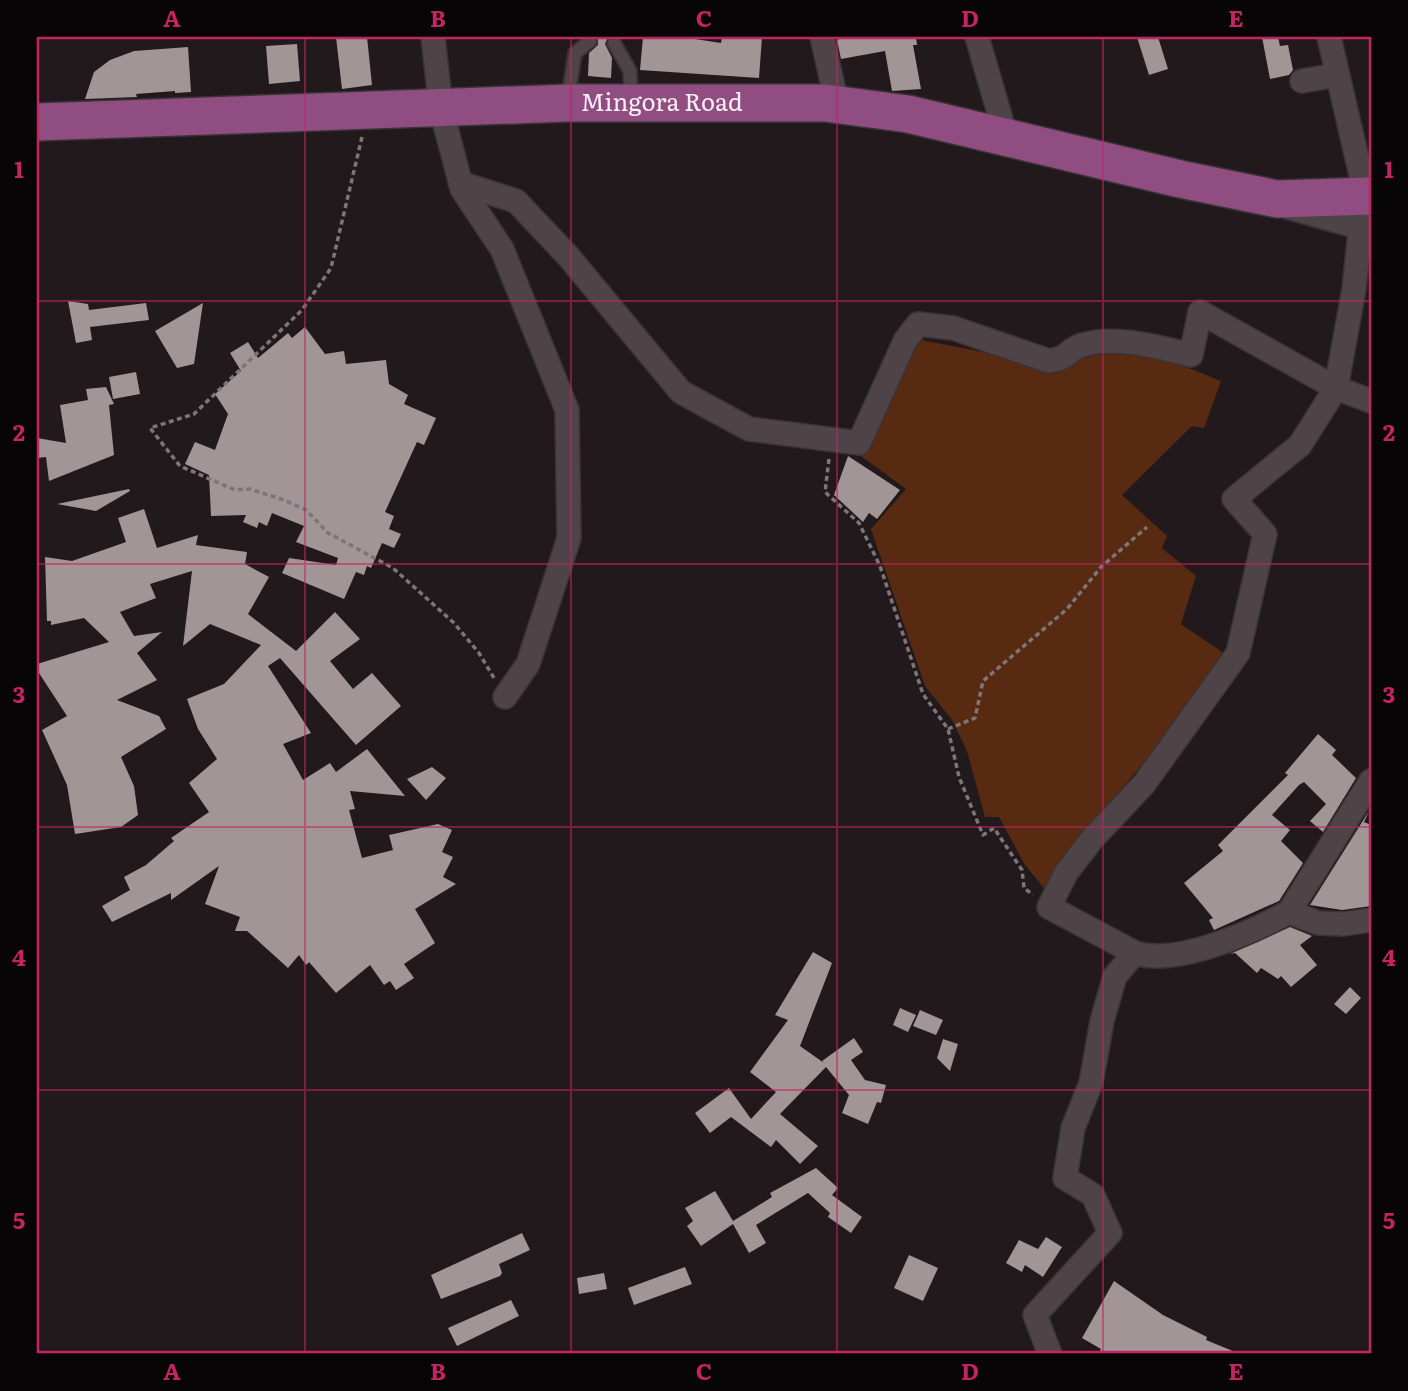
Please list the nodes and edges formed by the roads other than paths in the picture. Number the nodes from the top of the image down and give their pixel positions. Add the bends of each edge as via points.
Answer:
1 (433, 37) edge
2 (822, 37) edge
3 (977, 37) edge
4 (1329, 37) edge
5 (590, 41) dead end
6 (614, 43) dead end
7 (1337, 75) junction
8 (1302, 81) dead end
9 (632, 102) junction
10 (568, 103) junction
11 (837, 104) junction
12 (441, 109) junction
13 (37, 122) edge
14 (1006, 139) junction
15 (460, 183) junction
16 (1367, 210) edge
17 (1336, 388) junction
18 (1371, 401) edge
19 (505, 697) road end
20 (1371, 781) edge
21 (1289, 912) junction
22 (1371, 920) edge
23 (1135, 953) junction
24 (1050, 1354) edge

1 - 12 street
2 - 11 street
3 - 14 street
4 - 7 street
5 - 10 lane via 575,53
6 - 9 lane via 630,71
7 - 8 street
7 - 16 street
9 - 10 main road, Mingora Road
9 - 11 main road, Mingora Road
10 - 12 main road, Mingora Road
11 - 14 main road, Mingora Road via 908,114
12 - 13 main road, Mingora Road
12 - 15 street
14 - 16 main road, Mingora Road via 1277,199
15 - 17 street via 516,201 681,392 749,429 859,443 905,341 918,324 953,328 1049,360 1064,359 1078,345 1096,342 1152,346 1191,355 1200,312
15 - 19 street via 502,249 567,410 569,538 528,664
16 - 17 street
17 - 18 street
17 - 23 street via 1300,445 1234,499 1265,534 1238,653 1144,784 1066,873 1049,907
20 - 21 street
21 - 22 street via 1318,923
21 - 23 street via 1222,944 1149,957
23 - 24 street via 1115,976 1091,1083 1073,1128 1065,1178 1093,1195 1110,1233 1035,1315

